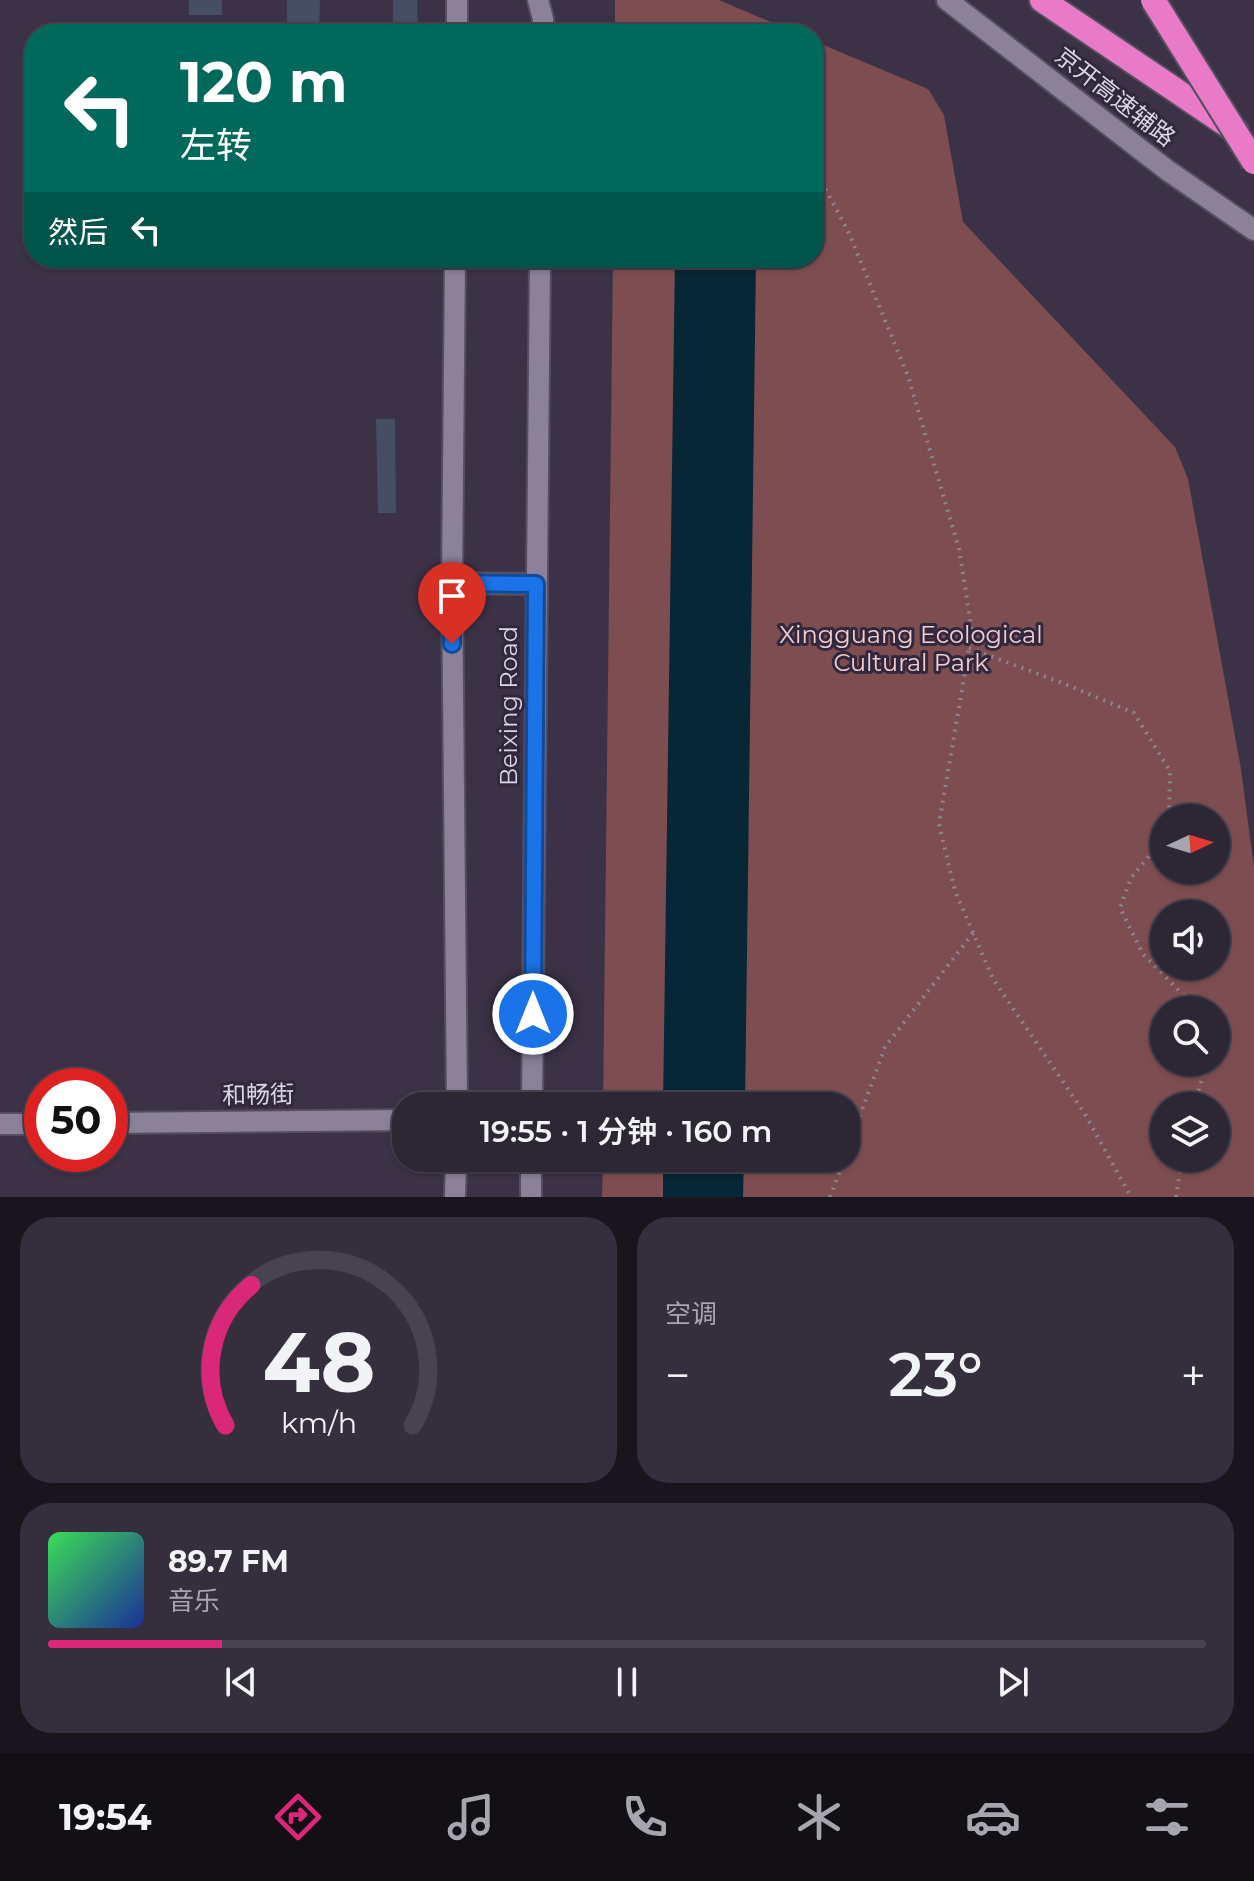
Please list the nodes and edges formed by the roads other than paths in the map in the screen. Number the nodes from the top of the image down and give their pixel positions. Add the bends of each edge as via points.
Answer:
1 (457, 0) edge
2 (947, 0) edge
3 (1042, 0) edge
4 (1153, 0) edge
5 (457, 24) edge
6 (1254, 142) edge
7 (1254, 162) edge
8 (1254, 230) edge
9 (455, 268) edge
10 (540, 268) edge
11 (452, 583) junction
12 (536, 584) junction
13 (457, 1092) edge
14 (532, 1092) edge
15 (392, 1120) edge
16 (128, 1123) edge
17 (0, 1124) edge
18 (24, 1124) edge
19 (456, 1172) edge
20 (531, 1172) edge
21 (455, 1197) edge
22 (531, 1197) edge

1 - 5 main road
2 - 8 main road, 京开高速辅路 via 1167,170
3 - 6 highway
4 - 7 highway, bridge
9 - 11 main road
10 - 12 main road, Beixing Road
11 - 12 main road
11 - 13 main road
12 - 14 main road, Beixing Road
15 - 16 main road, 和畅街
17 - 18 main road
19 - 21 main road
20 - 22 main road

